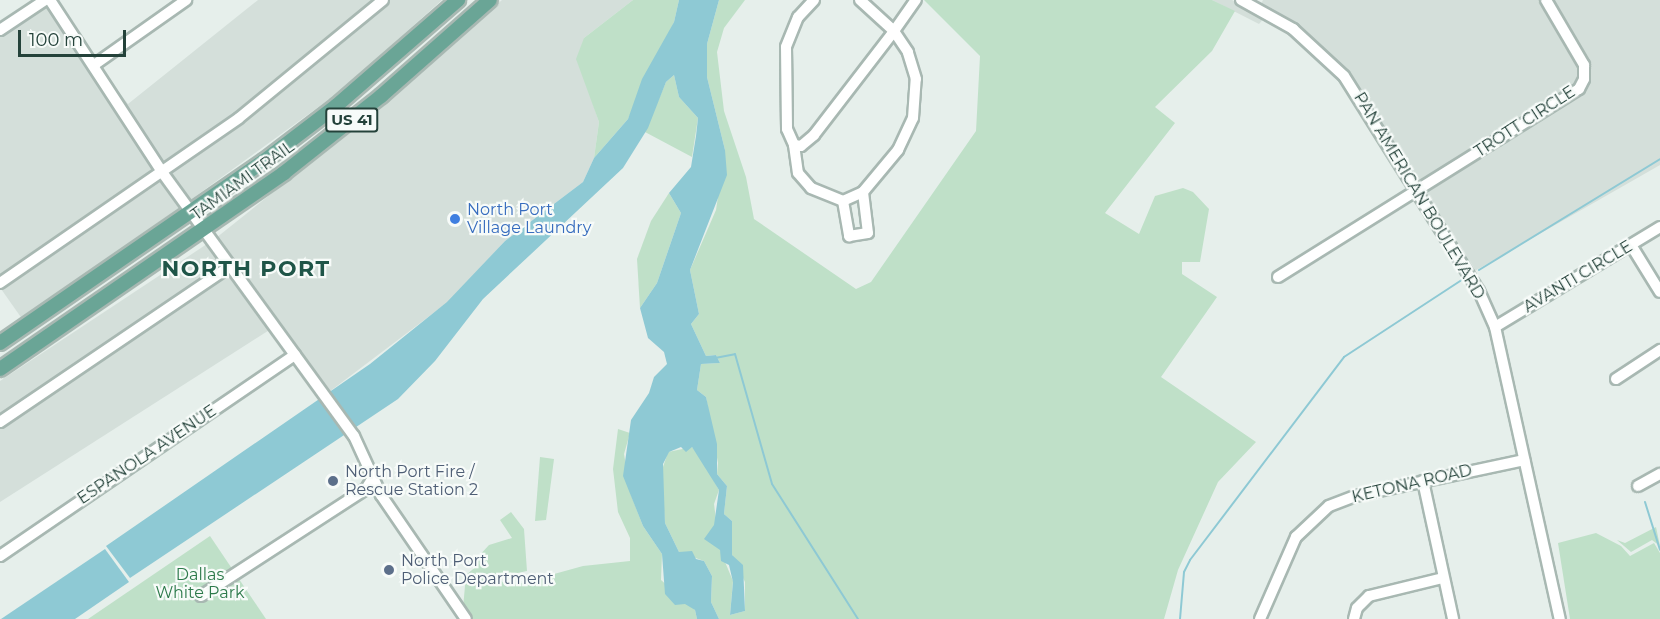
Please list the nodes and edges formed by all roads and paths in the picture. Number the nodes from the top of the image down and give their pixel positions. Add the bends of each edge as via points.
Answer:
1 (45, 0) edge
2 (50, 0) edge
3 (186, 0) edge
4 (383, 0) edge
5 (458, 0) edge
6 (490, 0) edge
7 (814, 0) edge
8 (860, 0) edge
9 (916, 0) edge
10 (1241, 0) edge
11 (1546, 0) edge
12 (1257, 3) edge
13 (0, 30) edge
14 (894, 31) junction
15 (94, 65) junction
16 (794, 145) junction
17 (162, 172) junction
18 (1418, 190) junction
19 (863, 192) junction
20 (843, 201) junction
21 (192, 212) junction
22 (1660, 227) edge
23 (205, 229) junction
24 (1631, 245) junction
25 (230, 266) junction
26 (1278, 277) dead end
27 (0, 283) edge
28 (1660, 292) edge
29 (1495, 327) junction
30 (0, 343) edge
31 (1660, 350) edge
32 (295, 355) junction
33 (0, 369) edge
34 (1616, 379) dead end
35 (0, 422) edge
36 (1524, 459) junction
37 (1660, 474) edge
38 (373, 478) junction
39 (1423, 481) junction
40 (1638, 486) dead end
41 (0, 556) edge
42 (1443, 578) junction
43 (201, 596) dead end
44 (466, 619) edge
45 (1260, 619) edge
46 (1354, 619) edge
47 (1453, 619) edge
48 (1560, 619) edge

1 - 13 street
2 - 15 street
3 - 15 street
4 - 17 street via 278,89
5 - 21 main road, TAMIAMI TRAIL / US 41 via 336,106
6 - 23 main road, TAMIAMI TRAIL / US 41 via 348,123
7 - 16 street via 798,18 786,47 787,129
8 - 14 street
9 - 14 street
10 - 12 street, PAN AMERICAN BOULEVARD
11 - 18 street, TROTT CIRCLE via 1582,61 1582,84 1574,93
12 - 18 street, PAN AMERICAN BOULEVARD via 1314,45 1344,76
14 - 16 street via 814,135 801,146
14 - 19 street via 908,52 916,79 913,118 898,150
15 - 17 street
16 - 20 street via 798,173 811,188
17 - 21 street
17 - 27 street
18 - 26 street
18 - 29 street, PAN AMERICAN BOULEVARD via 1469,273
19 - 20 street
19 - 20 street via 868,233 849,236
21 - 23 street
21 - 30 main road, TAMIAMI TRAIL / US 41
22 - 24 street, AVANTI CIRCLE
23 - 25 street
23 - 33 main road, TAMIAMI TRAIL / US 41
24 - 28 street
24 - 29 street, AVANTI CIRCLE
25 - 32 street
25 - 35 street
29 - 36 street, PAN AMERICAN BOULEVARD
31 - 34 street
32 - 38 street via 354,436
32 - 41 street, ESPANOLA AVENUE
36 - 39 street, KETONA ROAD
36 - 48 street, PAN AMERICAN BOULEVARD
37 - 40 street
38 - 43 street via 366,489
38 - 44 street
39 - 42 street
39 - 45 street, KETONA ROAD via 1346,498 1314,516 1292,544
42 - 46 street via 1369,596
42 - 47 street

